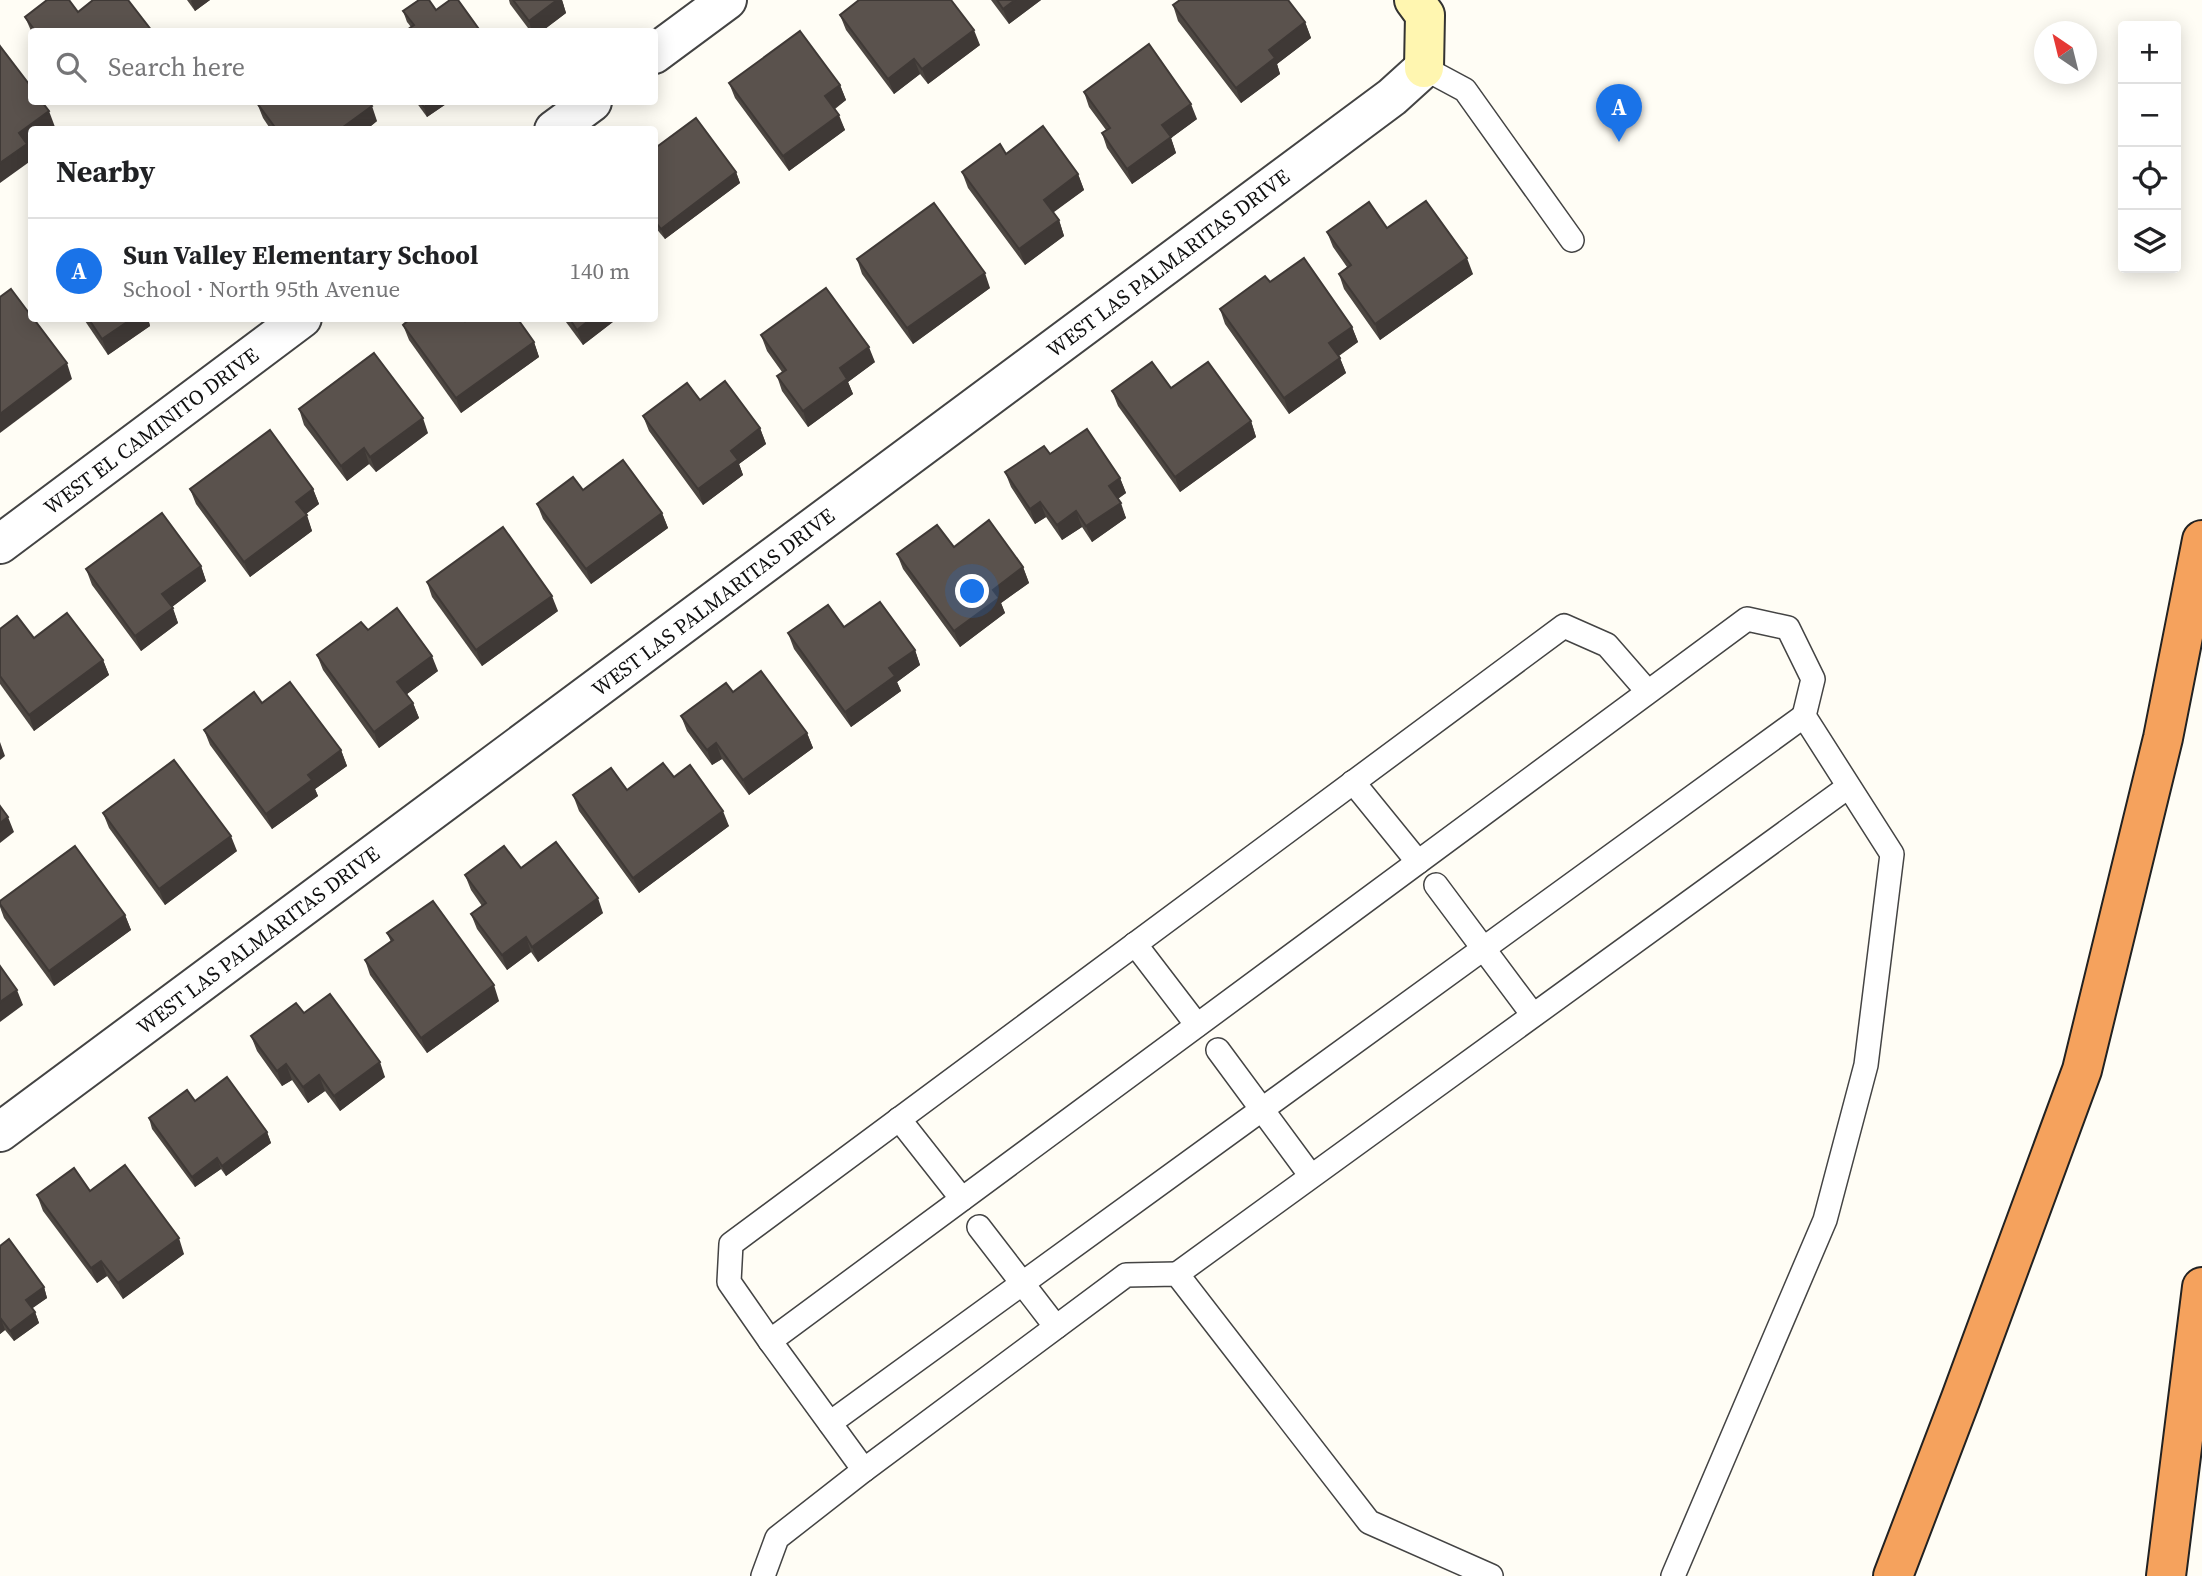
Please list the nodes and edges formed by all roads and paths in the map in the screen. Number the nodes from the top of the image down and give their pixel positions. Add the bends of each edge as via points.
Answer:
1 (727, 0) edge
2 (1414, 0) edge
3 (658, 51) edge
4 (1424, 68) junction
5 (588, 105) edge
6 (559, 126) edge
7 (1572, 240) dead end
8 (297, 322) edge
9 (2202, 540) edge
10 (0, 544) edge
11 (1648, 692) junction
12 (1804, 716) junction
13 (1353, 782) junction
14 (1848, 787) junction
15 (1418, 862) junction
16 (1436, 884) dead end
17 (1135, 944) junction
18 (1483, 948) junction
19 (1533, 1015) junction
20 (1197, 1025) junction
21 (1218, 1051) dead end
22 (1261, 1110) junction
23 (899, 1119) junction
24 (0, 1132) edge
25 (1311, 1176) junction
26 (962, 1199) junction
27 (979, 1227) dead end
28 (1177, 1274) junction
29 (1022, 1283) junction
30 (2202, 1287) edge
31 (1056, 1327) junction
32 (769, 1340) junction
33 (830, 1423) junction
34 (864, 1470) junction
35 (763, 1576) edge
36 (1491, 1576) edge
37 (1673, 1576) edge
38 (1893, 1576) edge
39 (2166, 1576) edge

1 - 3 street
2 - 4 street via 1425,15
4 - 7 lane via 1465,90
4 - 24 street, WEST LAS PALMARITAS DRIVE via 1381,105
5 - 6 street
8 - 10 street, WEST EL CAMINITO DRIVE
9 - 38 highway via 2163,738 2082,1070
11 - 12 lane via 1747,619 1788,628 1813,679
11 - 13 lane via 1607,645 1564,626
11 - 15 lane
12 - 14 lane
12 - 18 lane
13 - 15 lane
13 - 17 lane
14 - 19 lane
14 - 37 lane via 1892,854 1866,1065 1825,1220
15 - 20 lane
16 - 18 lane
17 - 20 lane
17 - 23 lane
18 - 19 lane
18 - 22 lane
19 - 25 lane
20 - 26 lane
21 - 22 lane
22 - 25 lane
22 - 29 lane
23 - 26 lane
23 - 32 lane via 731,1244 729,1282
25 - 28 lane
26 - 32 lane
27 - 29 lane
28 - 31 lane via 1126,1275
28 - 36 lane via 1368,1522
29 - 31 lane
29 - 33 lane
30 - 39 highway
31 - 34 lane
32 - 33 lane
33 - 34 lane
34 - 35 lane via 777,1538

